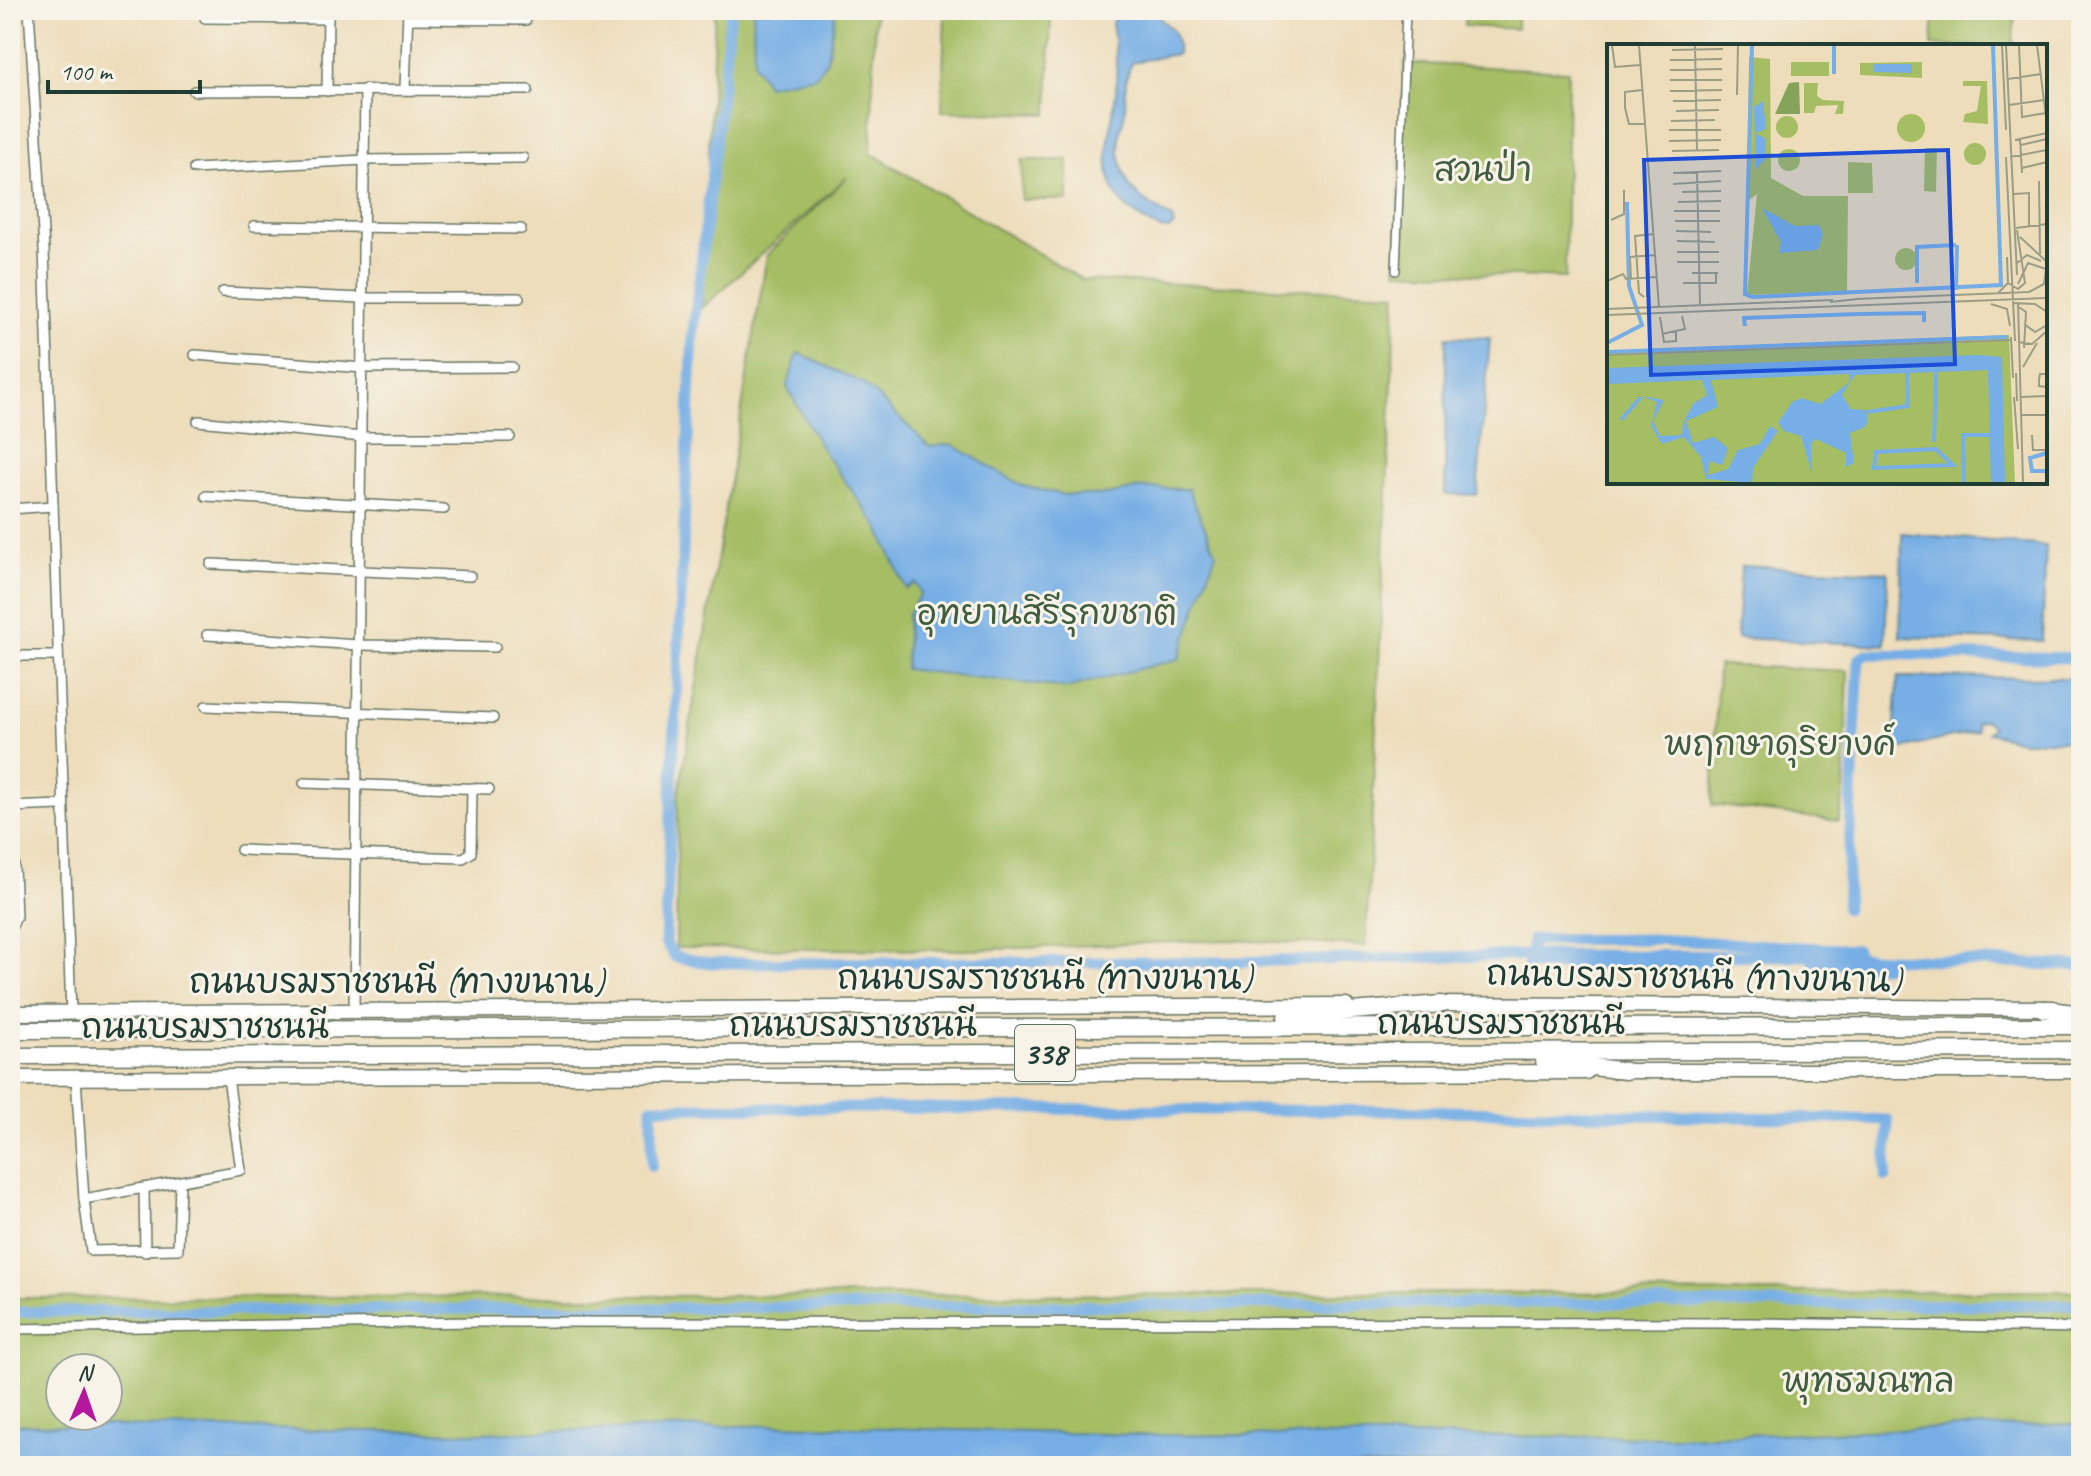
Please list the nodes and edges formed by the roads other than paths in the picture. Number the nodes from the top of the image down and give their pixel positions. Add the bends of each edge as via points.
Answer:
1 (29, 10) edge
2 (1406, 10) edge
3 (408, 14) edge
4 (328, 15) edge
5 (205, 18) dead end
6 (526, 20) dead end
7 (365, 89) junction
8 (405, 89) junction
9 (528, 90) dead end
10 (194, 91) dead end
11 (327, 91) junction
12 (523, 158) dead end
13 (365, 160) junction
14 (194, 169) dead end
15 (254, 226) dead end
16 (364, 228) junction
17 (521, 229) dead end
18 (1396, 271) dead end
19 (223, 292) dead end
20 (363, 298) junction
21 (519, 298) dead end
22 (195, 355) dead end
23 (512, 367) dead end
24 (363, 368) junction
25 (198, 421) dead end
26 (362, 437) junction
27 (510, 437) dead end
28 (206, 496) dead end
29 (53, 506) junction
30 (360, 506) junction
31 (10, 509) edge
32 (444, 509) dead end
33 (211, 564) dead end
34 (359, 572) junction
35 (470, 576) dead end
36 (207, 635) dead end
37 (358, 645) junction
38 (495, 647) dead end
39 (10, 656) edge
40 (58, 656) junction
41 (206, 706) dead end
42 (356, 715) junction
43 (493, 718) dead end
44 (10, 768) edge
45 (304, 783) dead end
46 (356, 786) junction
47 (472, 788) junction
48 (489, 789) dead end
49 (61, 805) junction
50 (11, 807) edge
51 (241, 850) dead end
52 (354, 856) junction
53 (10, 930) edge
54 (1442, 1004) junction
55 (2043, 1009) joint
56 (354, 1011) junction
57 (2081, 1011) edge
58 (10, 1013) edge
59 (71, 1013) junction
60 (1161, 1026) junction
61 (2081, 1026) edge
62 (10, 1030) edge
63 (2081, 1050) edge
64 (1417, 1052) junction
65 (10, 1056) edge
66 (1626, 1071) junction
67 (2081, 1071) edge
68 (10, 1078) edge
69 (76, 1078) junction
70 (228, 1078) junction
71 (180, 1183) junction
72 (144, 1189) junction
73 (84, 1199) junction
74 (145, 1252) junction
75 (2081, 1328) edge
76 (10, 1329) edge

1 - 29 street
2 - 18 street
3 - 6 street
3 - 8 street
4 - 5 street
4 - 11 street
7 - 8 street
7 - 11 street
7 - 13 street
8 - 9 street
10 - 11 street
12 - 13 street
13 - 14 street
13 - 16 street
15 - 16 street
16 - 17 street
16 - 20 street
19 - 20 street
20 - 21 street
20 - 24 street
22 - 24 street
23 - 24 street
24 - 26 street
25 - 26 street
26 - 27 street
26 - 30 street
28 - 30 street
29 - 31 street
29 - 40 street
30 - 32 street
30 - 34 street
33 - 34 street
34 - 35 street
34 - 37 street
36 - 37 street
37 - 38 street
37 - 42 street
39 - 40 street
40 - 49 street
41 - 42 street
42 - 43 street
42 - 46 street
44 - 50 street
45 - 46 street
46 - 47 street
46 - 52 street
47 - 48 street
47 - 52 street via 467,857
49 - 50 street
49 - 59 street
50 - 53 street via 16,917
51 - 52 street
52 - 56 street
54 - 55 main road, ถนนบรมราชชนนี (ทางขนาน) / 338
54 - 56 main road, ถนนบรมราชชนนี (ทางขนาน) / 338
54 - 60 highway
55 - 57 highway
56 - 59 main road, ถนนบรมราชชนนี (ทางขนาน) / 338
58 - 59 main road, ถนนบรมราชชนนี (ทางขนาน) / 338
60 - 61 highway, ถนนบรมราชชนนี / 338
60 - 62 highway, ถนนบรมราชชนนี / 338
63 - 64 highway, ถนนบรมราชชนนี / 338
64 - 65 highway, ถนนบรมราชชนนี / 338
64 - 66 highway
66 - 67 main road, 338
66 - 70 main road, 338
68 - 69 main road, 338
69 - 70 main road, 338
69 - 73 street
70 - 71 street via 241,1170
71 - 72 street
71 - 74 street via 178,1249
72 - 73 street
72 - 74 street
73 - 74 street via 91,1251
75 - 76 street via 475,1322

